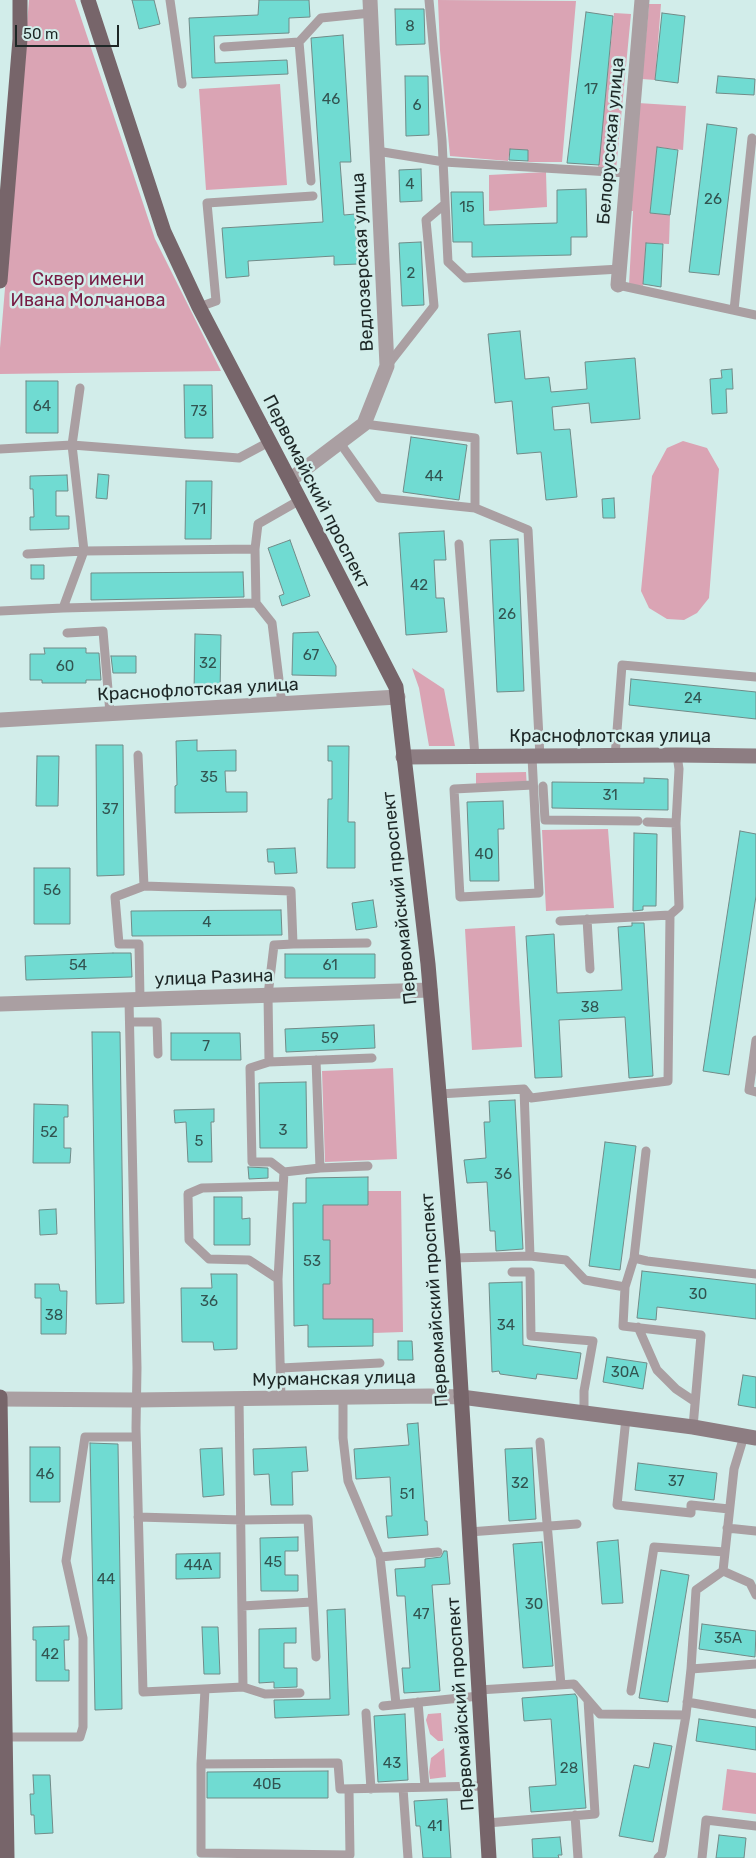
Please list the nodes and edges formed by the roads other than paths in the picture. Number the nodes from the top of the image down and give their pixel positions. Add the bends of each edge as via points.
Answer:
1 (20, 0) edge
2 (88, 0) edge
3 (170, 0) edge
4 (429, 0) edge
5 (642, 0) edge
6 (371, 7) edge
7 (299, 42) junction
8 (224, 47) dead end
9 (182, 84) dead end
10 (752, 138) dead end
11 (377, 151) junction
12 (5, 154) edge
13 (444, 162) junction
14 (628, 173) junction
15 (312, 181) dead end
16 (313, 196) dead end
17 (445, 204) junction
18 (619, 277) junction
19 (0, 281) edge
20 (199, 307) junction
21 (734, 310) junction
22 (756, 315) edge
23 (387, 366) junction
24 (80, 388) dead end
25 (364, 424) junction
26 (270, 442) junction
27 (340, 444) junction
28 (72, 446) junction
29 (0, 449) edge
30 (290, 480) junction
31 (300, 500) junction
32 (475, 508) junction
33 (459, 544) dead end
34 (255, 549) junction
35 (84, 551) junction
36 (27, 554) dead end
37 (256, 603) junction
38 (61, 609) junction
39 (0, 611) edge
40 (67, 633) dead end
41 (756, 677) edge
42 (398, 697) junction
43 (282, 704) junction
44 (110, 713) junction
45 (0, 720) edge
46 (138, 755) dead end
47 (677, 755) junction
48 (614, 756) junction
49 (756, 756) edge
50 (403, 757) junction
51 (475, 757) junction
52 (536, 757) junction
53 (533, 785) junction
54 (543, 786) dead end
55 (676, 823) junction
56 (144, 886) junction
57 (670, 915) junction
58 (587, 919) junction
59 (560, 921) dead end
60 (367, 943) dead end
61 (293, 944) junction
62 (590, 969) dead end
63 (430, 990) junction
64 (268, 995) junction
65 (135, 1000) junction
66 (0, 1004) edge
67 (130, 1022) junction
68 (756, 1040) edge
69 (158, 1054) dead end
70 (372, 1058) dead end
71 (316, 1060) junction
72 (269, 1062) junction
73 (524, 1089) junction
74 (756, 1092) edge
75 (439, 1094) junction
76 (646, 1151) dead end
77 (368, 1166) dead end
78 (320, 1168) junction
79 (284, 1172) junction
80 (282, 1186) junction
81 (530, 1256) junction
82 (452, 1258) junction
83 (634, 1258) junction
84 (512, 1272) dead end
85 (756, 1274) edge
86 (278, 1279) junction
87 (625, 1287) junction
88 (638, 1327) junction
89 (380, 1363) dead end
90 (280, 1368) junction
91 (343, 1397) junction
92 (461, 1397) junction
93 (0, 1398) edge
94 (239, 1399) junction
95 (281, 1399) junction
96 (136, 1400) junction
97 (694, 1401) junction
98 (584, 1412) junction
99 (626, 1418) junction
100 (693, 1427) junction
101 (136, 1437) junction
102 (750, 1437) edge
103 (540, 1442) dead end
104 (729, 1509) junction
105 (138, 1517) junction
106 (240, 1520) junction
107 (577, 1524) dead end
108 (548, 1526) junction
109 (727, 1528) junction
110 (756, 1531) edge
111 (469, 1532) junction
112 (438, 1552) dead end
113 (725, 1552) junction
114 (380, 1556) junction
115 (723, 1571) junction
116 (756, 1595) edge
117 (312, 1602) junction
118 (242, 1606) junction
119 (316, 1657) dead end
120 (756, 1664) edge
121 (691, 1669) junction
122 (561, 1685) junction
123 (243, 1687) junction
124 (205, 1689) junction
125 (631, 1691) dead end
126 (300, 1693) dead end
127 (479, 1693) junction
128 (588, 1700) junction
129 (418, 1702) junction
130 (687, 1702) junction
131 (396, 1704) junction
132 (383, 1706) dead end
133 (366, 1713) dead end
134 (756, 1714) edge
135 (686, 1716) junction
136 (5, 1737) junction
137 (201, 1764) junction
138 (485, 1786) junction
139 (425, 1787) junction
140 (371, 1788) junction
141 (403, 1788) junction
142 (349, 1789) junction
143 (575, 1816) junction
144 (487, 1823) junction
145 (756, 1826) edge
146 (350, 1856) edge
147 (6, 1858) edge
148 (408, 1858) edge
149 (489, 1858) edge
150 (578, 1858) edge
151 (658, 1858) edge
152 (702, 1858) edge

1 - 12 main road via 20,39
2 - 20 main road, Первомайский проспект via 164,232
3 - 9 lane
4 - 13 lane
5 - 14 street, Белорусская улица
6 - 7 lane via 321,18
6 - 11 street, Ведлозерская улица
7 - 8 lane
7 - 15 lane
10 - 21 lane
11 - 13 lane
11 - 23 street, Ведлозерская улица
12 - 19 main road
13 - 14 lane
13 - 17 lane
14 - 18 street, Белорусская улица
16 - 20 lane via 207,203 216,301
17 - 18 lane via 448,262 465,278
17 - 23 lane via 426,220 434,306
18 - 21 lane
20 - 26 main road, Первомайский проспект
21 - 22 lane
23 - 25 street, Ведлозерская улица
24 - 28 lane
25 - 27 street, Ведлозерская улица
25 - 32 lane via 475,438
26 - 28 lane via 240,458
26 - 30 main road, Первомайский проспект
27 - 30 street, Ведлозерская улица
27 - 32 lane via 379,498
28 - 29 lane
28 - 35 lane
30 - 31 main road, Первомайский проспект
31 - 34 lane via 258,524
31 - 42 main road, Первомайский проспект via 396,687
32 - 52 lane via 528,530
33 - 51 lane
34 - 35 lane
34 - 37 lane
35 - 36 lane
35 - 38 lane
37 - 38 lane
37 - 43 lane via 272,623
38 - 39 lane
40 - 44 lane via 103,631
41 - 48 lane via 622,665
42 - 43 street, Краснофлотская улица
42 - 50 main road, Первомайский проспект
43 - 44 street, Краснофлотская улица
44 - 45 street, Краснофлотская улица
46 - 56 lane
47 - 48 street, Краснофлотская улица
47 - 49 street, Краснофлотская улица
47 - 55 lane
48 - 52 street, Краснофлотская улица
50 - 51 street, Краснофлотская улица
50 - 63 main road, Первомайский проспект
51 - 52 street, Краснофлотская улица
52 - 53 lane
53 - 53 lane via 454,789 460,897 539,892
54 - 55 lane via 545,820
55 - 57 lane via 679,907
56 - 61 lane via 291,891
56 - 65 lane via 115,896 119,944 139,944
57 - 58 lane
57 - 73 lane via 668,1081 530,1098
58 - 59 lane
58 - 62 lane
60 - 61 lane
61 - 64 lane via 274,945
63 - 64 street, улица Разина
63 - 75 main road, Первомайский проспект
64 - 65 street, улица Разина
64 - 72 lane
65 - 66 street, улица Разина
65 - 67 lane
67 - 69 lane via 157,1022
67 - 96 lane
68 - 74 lane via 749,1090
70 - 71 lane
71 - 72 lane
71 - 78 lane
72 - 79 lane via 250,1068 252,1162 271,1162
73 - 75 lane
73 - 81 lane
75 - 82 main road, Первомайский проспект
76 - 83 lane
77 - 78 lane
78 - 79 lane
79 - 80 lane
80 - 86 lane
80 - 86 lane via 202,1188 188,1194 189,1240 209,1259 249,1260
81 - 82 lane
81 - 87 lane via 566,1260 585,1280
82 - 92 main road, Первомайский проспект
83 - 85 lane
83 - 87 lane
84 - 98 lane via 530,1272 531,1336 593,1342 584,1391
86 - 90 lane
87 - 88 lane via 623,1326
88 - 97 lane via 656,1370
88 - 97 lane via 701,1335
89 - 90 lane
90 - 95 lane
91 - 92 street, Мурманская улица
91 - 95 street, Мурманская улица
91 - 114 lane via 348,1481
92 - 98 street, Мурманская улица
92 - 111 main road, Первомайский проспект
93 - 96 street, Мурманская улица
93 - 136 main road
94 - 95 street, Мурманская улица
94 - 96 street, Мурманская улица
94 - 106 lane
96 - 101 lane
97 - 100 lane
98 - 99 street, Мурманская улица
99 - 100 street, Мурманская улица
99 - 104 lane via 617,1505 691,1512 691,1505
100 - 102 street, Мурманская улица
101 - 105 lane
101 - 136 lane via 85,1437 66,1561 83,1638 83,1727 80,1737
102 - 104 lane via 734,1468
103 - 108 lane
104 - 109 lane
105 - 106 lane
105 - 124 lane via 143,1692
106 - 117 lane via 308,1519
106 - 118 lane
107 - 108 lane
108 - 111 lane
108 - 122 lane
109 - 110 lane
109 - 113 lane
111 - 127 main road, Первомайский проспект
112 - 114 lane
113 - 115 lane
113 - 125 lane via 654,1547
114 - 131 lane
115 - 116 lane via 750,1583
115 - 121 lane via 696,1590
117 - 118 lane
117 - 119 lane
118 - 123 lane
120 - 121 lane
121 - 130 lane
122 - 127 lane
122 - 128 lane via 574,1684
123 - 124 lane
123 - 126 lane via 265,1694
124 - 137 lane
127 - 129 lane
127 - 138 main road, Первомайский проспект
128 - 135 lane via 600,1714
128 - 143 lane via 595,1814
129 - 131 lane
129 - 139 lane
130 - 134 lane
130 - 135 lane
131 - 132 lane
133 - 140 lane
135 - 151 lane via 662,1854
136 - 147 main road
137 - 142 lane via 338,1763 340,1789
137 - 146 lane via 202,1853
138 - 139 lane
138 - 144 main road, Первомайский проспект
139 - 141 lane
140 - 141 lane
140 - 142 lane
141 - 148 lane
142 - 146 lane
143 - 144 lane
143 - 150 lane
144 - 149 main road, Первомайский проспект
145 - 152 lane via 706,1820

